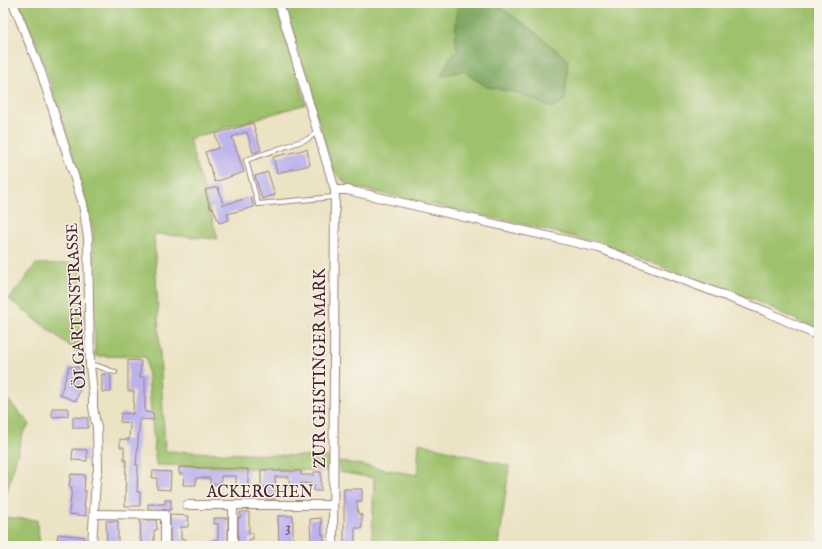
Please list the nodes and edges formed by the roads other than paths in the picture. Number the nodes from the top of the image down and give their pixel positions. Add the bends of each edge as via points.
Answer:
1 (13, 3) edge
2 (279, 3) edge
3 (317, 132) junction
4 (334, 194) junction
5 (819, 336) edge
6 (90, 364) junction
7 (115, 372) dead end
8 (187, 505) dead end
9 (233, 505) junction
10 (332, 505) junction
11 (94, 514) junction
12 (92, 546) edge
13 (165, 546) edge
14 (233, 546) edge
15 (333, 546) edge

1 - 6 street, ÖLGARTENSTRASSE via 41,72 82,204 88,238
2 - 3 street, ZUR GEISTINGER MARK
3 - 4 street, ZUR GEISTINGER MARK
3 - 4 lane via 308,139 246,160 258,204
4 - 5 street via 347,190 599,248 766,311
4 - 10 street, ZUR GEISTINGER MARK
6 - 7 lane
6 - 11 street, ÖLGARTENSTRASSE via 94,419 97,427 98,470
8 - 9 street, ACKERCHEN
9 - 10 street, ACKERCHEN
9 - 14 street
10 - 15 street, ZUR GEISTINGER MARK
11 - 12 street, ÖLGARTENSTRASSE
11 - 13 street via 165,515

